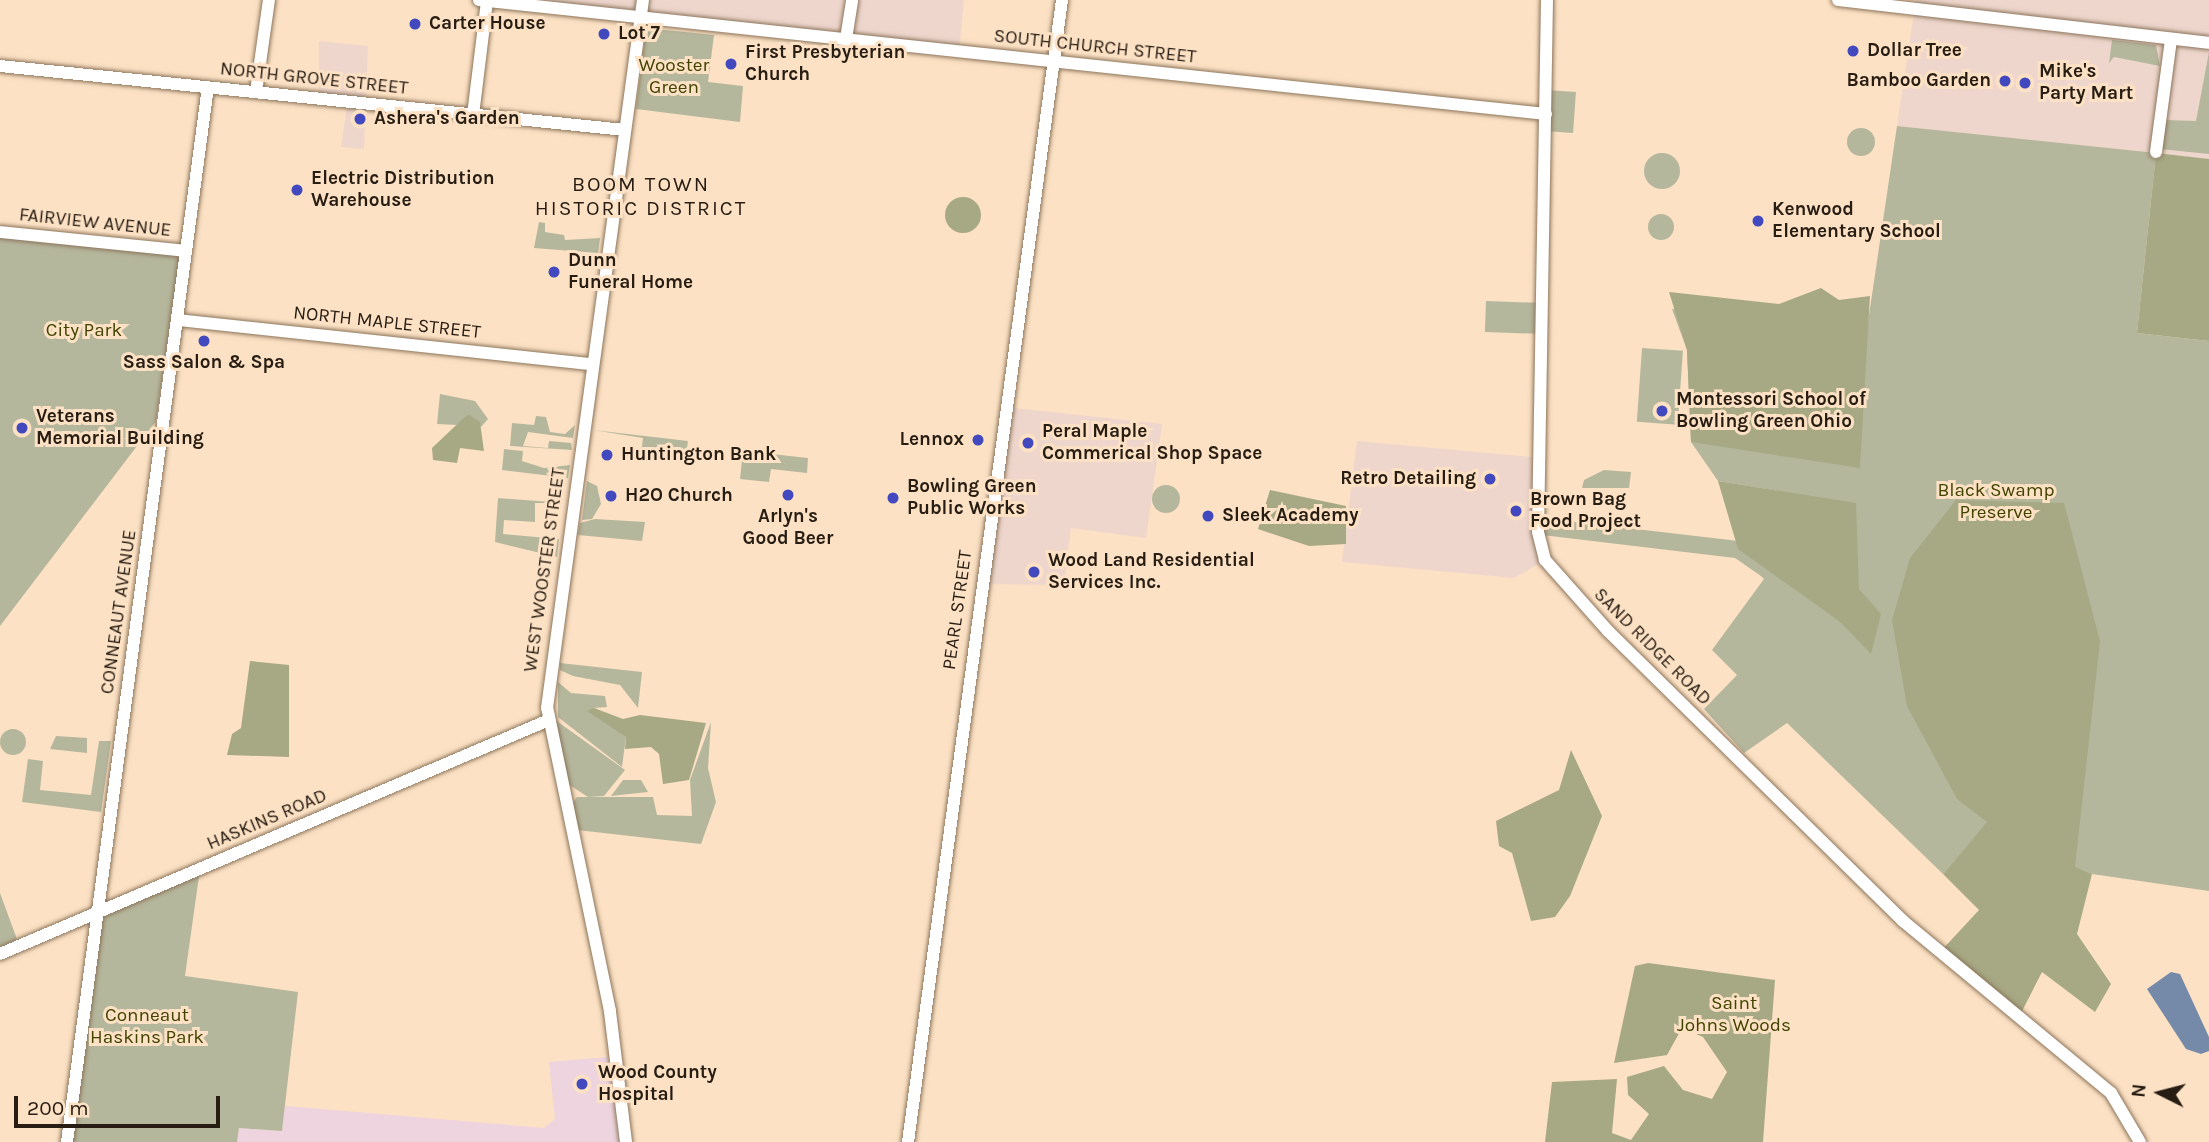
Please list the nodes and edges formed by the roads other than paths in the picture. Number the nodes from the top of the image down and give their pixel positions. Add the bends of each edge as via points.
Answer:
1 (268, 0) edge
2 (479, 0) edge
3 (643, 0) edge
4 (852, 0) edge
5 (1062, 0) edge
6 (1547, 0) edge
7 (1838, 0) edge
8 (494, 1) edge
9 (1915, 4) edge
10 (641, 16) junction
11 (846, 39) junction
12 (2171, 39) junction
13 (2209, 43) edge
14 (1053, 62) junction
15 (0, 66) edge
16 (208, 87) junction
17 (256, 92) junction
18 (1546, 114) junction
19 (473, 115) junction
20 (625, 130) junction
21 (2156, 152) dead end
22 (0, 232) edge
23 (186, 251) junction
24 (178, 320) junction
25 (593, 364) junction
26 (549, 720) junction
27 (98, 913) junction
28 (0, 954) edge
29 (67, 1142) edge
30 (626, 1142) edge
31 (908, 1142) edge
32 (2140, 1142) edge

1 - 17 street
2 - 8 street, SOUTH CHURCH STREET
3 - 10 street, WEST WOOSTER STREET
4 - 11 street
5 - 14 street, PEARL STREET
6 - 18 street, SAND RIDGE ROAD
7 - 9 street
8 - 10 street, SOUTH CHURCH STREET
8 - 19 street
9 - 12 street
10 - 11 street, SOUTH CHURCH STREET
10 - 20 street, WEST WOOSTER STREET
11 - 14 street, SOUTH CHURCH STREET
12 - 13 street
12 - 21 street
14 - 18 street, SOUTH CHURCH STREET
14 - 31 street, PEARL STREET
15 - 16 street, NORTH GROVE STREET
16 - 17 street, NORTH GROVE STREET
16 - 23 street, CONNEAUT AVENUE
17 - 19 street, NORTH GROVE STREET
18 - 32 street, SAND RIDGE ROAD via 1538,532 1549,568 1903,921 2090,1073 2120,1105
19 - 20 street, NORTH GROVE STREET
20 - 25 street, WEST WOOSTER STREET
22 - 23 street, FAIRVIEW AVENUE
23 - 24 street, CONNEAUT AVENUE
24 - 25 street, NORTH MAPLE STREET
24 - 27 street, CONNEAUT AVENUE
25 - 26 street, WEST WOOSTER STREET via 547,690
26 - 27 street, HASKINS ROAD
26 - 30 street, WEST WOOSTER STREET via 610,1011
27 - 28 street, HASKINS ROAD
27 - 29 street, CONNEAUT AVENUE

